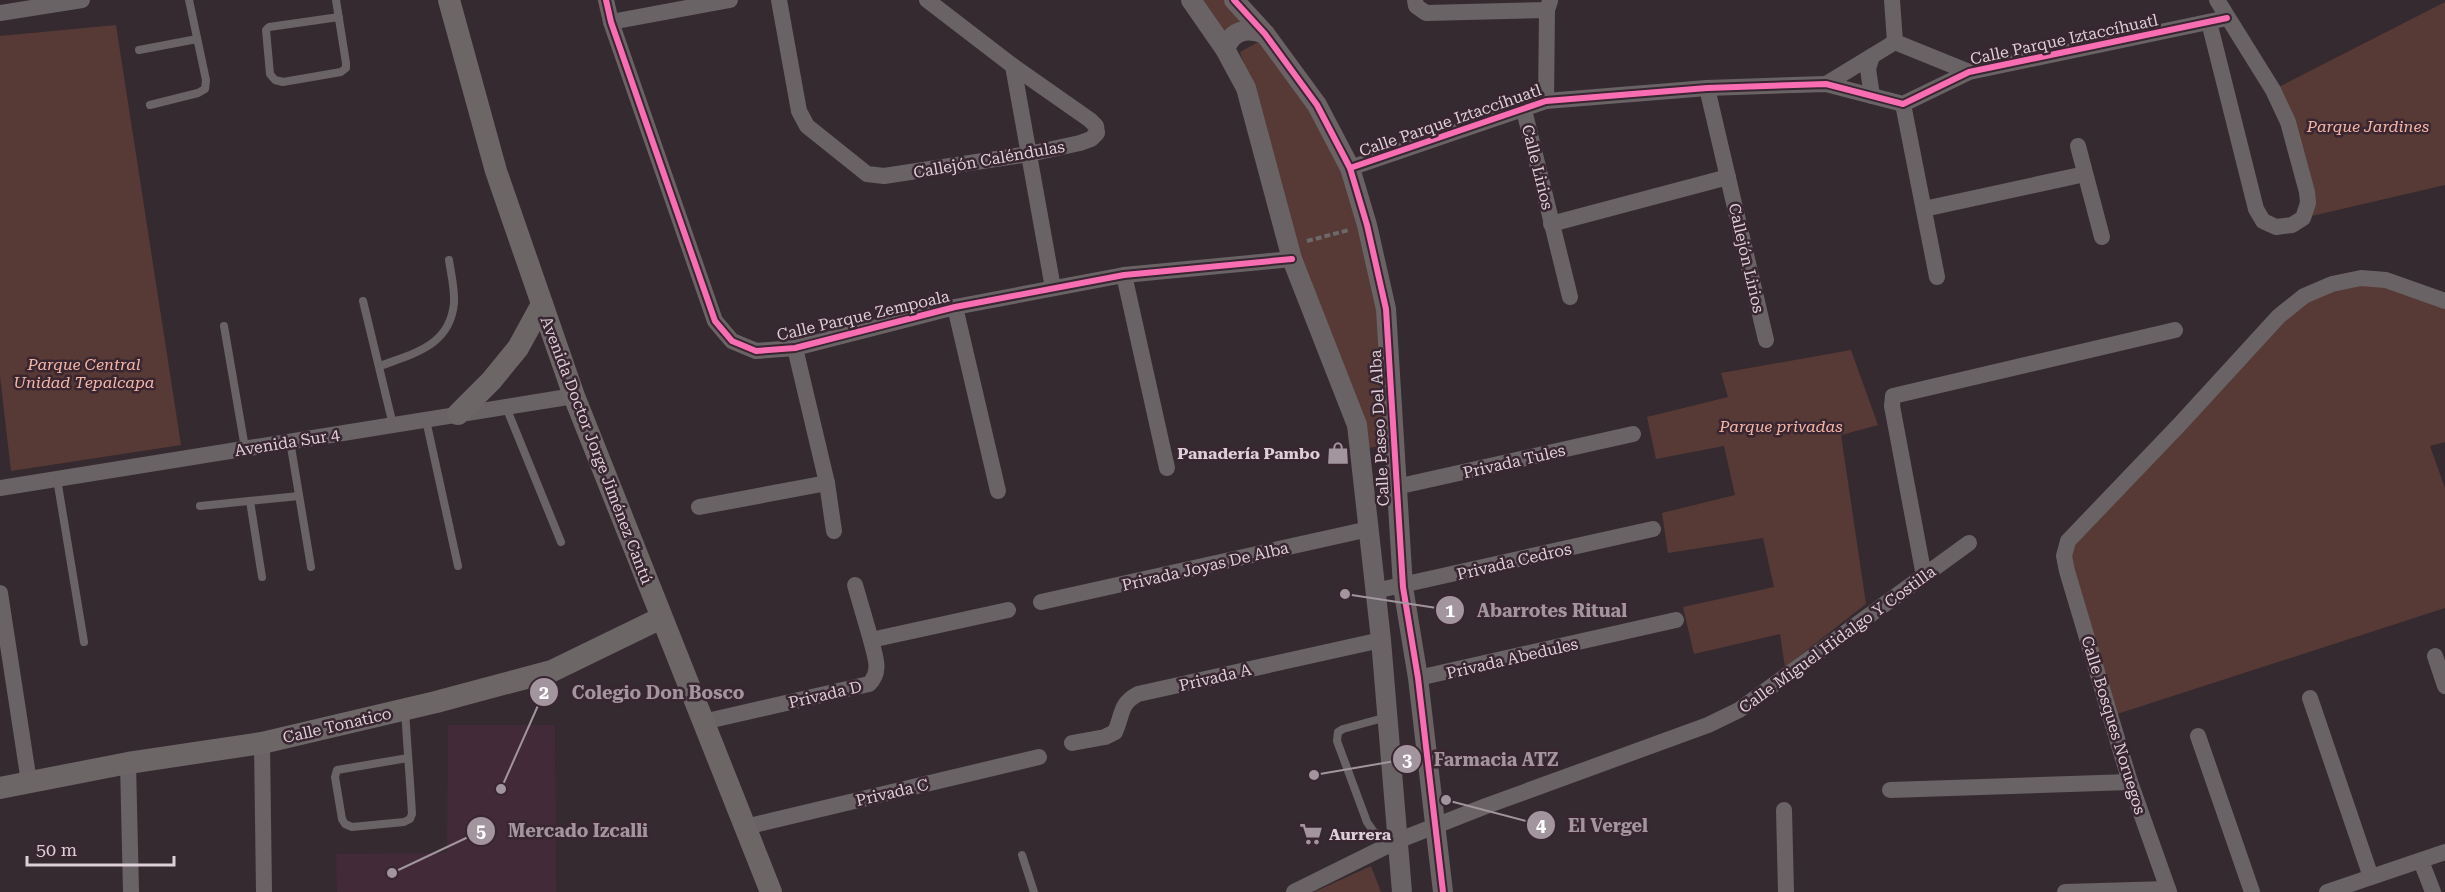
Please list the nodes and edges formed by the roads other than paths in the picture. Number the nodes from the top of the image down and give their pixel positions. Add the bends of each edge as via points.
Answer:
1 (82, 0) edge
2 (189, 0) edge
3 (336, 0) edge
4 (449, 0) edge
5 (606, 0) edge
6 (730, 0) edge
7 (779, 0) edge
8 (927, 0) edge
9 (1191, 0) edge
10 (1234, 0) edge
11 (1415, 0) edge
12 (1892, 0) edge
13 (2217, 0) edge
14 (1549, 5) edge
15 (0, 13) edge
16 (339, 17) junction
17 (2227, 18) junction
18 (611, 22) junction
19 (2209, 22) junction
20 (1265, 34) junction
21 (197, 39) junction
22 (1895, 42) junction
23 (1225, 49) junction
24 (139, 50) dead end
25 (1872, 56) junction
26 (1013, 66) junction
27 (1969, 72) junction
28 (1826, 84) junction
29 (1707, 88) junction
30 (1872, 96) junction
31 (1546, 101) junction
32 (1903, 104) junction
33 (150, 105) dead end
34 (1524, 110) junction
35 (2078, 146) dead end
36 (1029, 154) junction
37 (1350, 168) junction
38 (2085, 174) junction
39 (1728, 177) junction
40 (1924, 209) junction
41 (1551, 224) junction
42 (2102, 237) dead end
43 (1290, 252) junction
44 (449, 260) dead end
45 (1124, 274) junction
46 (1937, 276) dead end
47 (1053, 288) junction
48 (1570, 297) dead end
49 (363, 301) dead end
50 (2445, 301) edge
51 (542, 304) junction
52 (955, 307) junction
53 (224, 326) dead end
54 (2175, 330) dead end
55 (1766, 340) dead end
56 (795, 348) junction
57 (380, 366) junction
58 (574, 396) junction
59 (506, 407) junction
60 (458, 414) junction
61 (426, 420) junction
62 (393, 425) junction
63 (1633, 434) dead end
64 (290, 441) junction
65 (245, 448) junction
66 (1167, 468) dead end
67 (57, 478) junction
68 (827, 483) junction
69 (1396, 487) junction
70 (0, 488) edge
71 (998, 491) dead end
72 (299, 496) junction
73 (250, 501) junction
74 (200, 506) dead end
75 (699, 507) dead end
76 (1369, 530) junction
77 (1653, 530) dead end
78 (834, 531) dead end
79 (561, 542) dead end
80 (1969, 543) dead end
81 (458, 566) dead end
82 (311, 567) dead end
83 (1924, 576) junction
84 (262, 577) dead end
85 (855, 585) dead end
86 (1403, 587) junction
87 (1375, 591) junction
88 (0, 593) edge
89 (1041, 603) dead end
90 (1008, 610) dead end
91 (661, 618) junction
92 (1676, 620) dead end
93 (871, 640) junction
94 (1381, 640) junction
95 (84, 642) dead end
96 (2435, 656) dead end
97 (1418, 678) junction
98 (2445, 686) edge
99 (2310, 698) dead end
100 (405, 709) junction
101 (1387, 717) junction
102 (702, 723) junction
103 (2198, 736) dead end
104 (262, 743) junction
105 (1072, 743) dead end
106 (1039, 757) dead end
107 (408, 759) junction
108 (128, 763) junction
109 (29, 782) junction
110 (2130, 782) junction
111 (0, 788) edge
112 (1890, 790) dead end
113 (1784, 810) dead end
114 (1435, 826) junction
115 (745, 827) junction
116 (1397, 841) junction
117 (2445, 852) edge
118 (1022, 855) dead end
119 (2421, 861) junction
120 (2371, 877) junction
121 (2169, 891) edge
122 (131, 892) edge
123 (264, 892) edge
124 (771, 892) edge
125 (1034, 892) edge
126 (1294, 892) edge
127 (1402, 892) edge
128 (1443, 892) edge
129 (1786, 892) edge
130 (2065, 892) edge
131 (2252, 892) edge
132 (2327, 892) edge
133 (2433, 892) edge

1 - 15 street
2 - 21 lane
3 - 16 lane
4 - 51 main road, Avenida Doctor Jorge Jiménez Cantú via 496,171
5 - 18 street, Calle Parque Zempoala
6 - 18 street
7 - 36 street, Callejón Caléndulas via 802,119 867,174 884,176
8 - 26 street, Callejón Caléndulas
9 - 23 street, Calle Paseo Del Alba
10 - 20 street, Calle Paseo Del Alba
11 - 14 street via 1416,6 1426,13
12 - 22 street
13 - 17 street
14 - 31 street
16 - 16 lane via 346,68 283,82 275,80 270,74 266,30 269,27
17 - 19 street, Calle Parque Iztaccíhuatl
17 - 19 street via 2273,90 2288,122 2308,203 2303,218 2292,225 2276,226 2263,221 2256,209
18 - 56 street, Calle Parque Zempoala via 715,321 732,341 756,351
19 - 27 street, Calle Parque Iztaccíhuatl
20 - 23 street via 1239,32
20 - 37 street, Calle Paseo Del Alba via 1317,105
21 - 24 lane
21 - 33 lane via 205,89
22 - 25 street, Calle Parque Iztaccíhuatl
22 - 27 street, Calle Parque Iztaccíhuatl
23 - 43 street, Calle Paseo Del Alba via 1246,88
25 - 28 street, Calle Parque Iztaccíhuatl
25 - 30 street via 1868,69
26 - 36 street
26 - 36 street, Callejón Caléndulas via 1096,126 1097,133 1091,139
27 - 32 street, Calle Parque Iztaccíhuatl
28 - 29 street, Calle Parque Iztaccíhuatl
28 - 30 street, Calle Parque Iztaccíhuatl
29 - 31 street, Calle Parque Iztaccíhuatl
29 - 39 street
30 - 32 street, Calle Parque Iztaccíhuatl
31 - 34 street, Calle Parque Iztaccíhuatl
32 - 40 street
34 - 37 street, Calle Parque Iztaccíhuatl
34 - 41 street, Calle Lirios
35 - 38 street
36 - 47 street
37 - 69 street, Calle Paseo Del Alba via 1386,309
38 - 40 street
38 - 42 street
39 - 41 street
39 - 55 street, Callejón Lirios
40 - 46 street
41 - 48 street
43 - 45 street, Calle Parque Zempoala
43 - 76 street, Calle Paseo Del Alba via 1357,425
44 - 57 lane via 454,303 447,329 432,346
45 - 47 street, Calle Parque Zempoala
45 - 66 street
47 - 52 street, Calle Parque Zempoala
49 - 57 lane
50 - 110 street, Calle Bosques Noruegos via 2386,280 2361,278 2332,284 2304,296 2279,316 2068,541 2064,556
51 - 58 main road, Avenida Doctor Jorge Jiménez Cantú
51 - 60 main road via 518,348
52 - 56 street, Calle Parque Zempoala
52 - 71 street
53 - 65 lane
54 - 83 street via 1893,396
56 - 68 street
57 - 62 lane
58 - 59 street, Avenida Sur 4
58 - 91 main road, Avenida Doctor Jorge Jiménez Cantú
59 - 60 street, Avenida Sur 4
59 - 79 lane
60 - 61 street, Avenida Sur 4
61 - 62 street, Avenida Sur 4
61 - 81 lane
62 - 64 street, Avenida Sur 4
63 - 69 street, Privada Tules
64 - 65 street, Avenida Sur 4
64 - 72 lane
65 - 67 street, Avenida Sur 4
67 - 70 street, Avenida Sur 4
67 - 95 lane
68 - 75 street
68 - 78 street
69 - 86 street, Calle Paseo Del Alba
72 - 73 lane
72 - 82 lane
73 - 74 lane
73 - 84 lane
76 - 87 street, Calle Paseo Del Alba
76 - 89 street, Privada Joyas De Alba
77 - 86 street, Privada Cedros
80 - 83 street, Calle Miguel Hidalgo Y Costilla
83 - 114 street, Calle Miguel Hidalgo Y Costilla via 1739,710
85 - 93 street
86 - 87 street, Privada Cedros
86 - 97 street, Calle Paseo Del Alba
87 - 94 street, Calle Paseo Del Alba
88 - 109 street
90 - 93 street
91 - 100 main road, Calle Tonatico via 552,671
91 - 102 main road, Avenida Doctor Jorge Jiménez Cantú
92 - 97 street, Privada Abedules
93 - 102 street, Privada D via 877,667 876,677 869,684
94 - 101 street, Calle Paseo Del Alba
94 - 105 street, Privada A via 1138,694 1128,699 1115,732
96 - 98 street
97 - 114 street, Calle Paseo Del Alba
99 - 120 street
100 - 104 main road, Calle Tonatico
100 - 107 lane
101 - 116 street, Calle Paseo Del Alba
101 - 116 lane via 1343,729 1338,732 1337,741 1367,822 1374,832
102 - 115 main road, Avenida Doctor Jorge Jiménez Cantú
103 - 131 street
104 - 108 main road, Calle Tonatico
104 - 123 street
106 - 115 street, Privada C
107 - 107 lane via 410,819 352,827 345,824 335,777 337,770
108 - 109 main road, Calle Tonatico
108 - 122 street
109 - 111 main road, Calle Tonatico
110 - 112 street
110 - 121 street, Calle Bosques Noruegos
113 - 129 street
114 - 116 street, Calle Miguel Hidalgo Y Costilla
114 - 128 street, Calle Paseo Del Alba
115 - 124 main road, Avenida Doctor Jorge Jiménez Cantú
116 - 126 street, Calle Miguel Hidalgo Y Costilla
116 - 127 street, Calle Paseo Del Alba
117 - 119 street
118 - 125 lane
119 - 120 street
119 - 133 street
120 - 132 street
121 - 130 street

